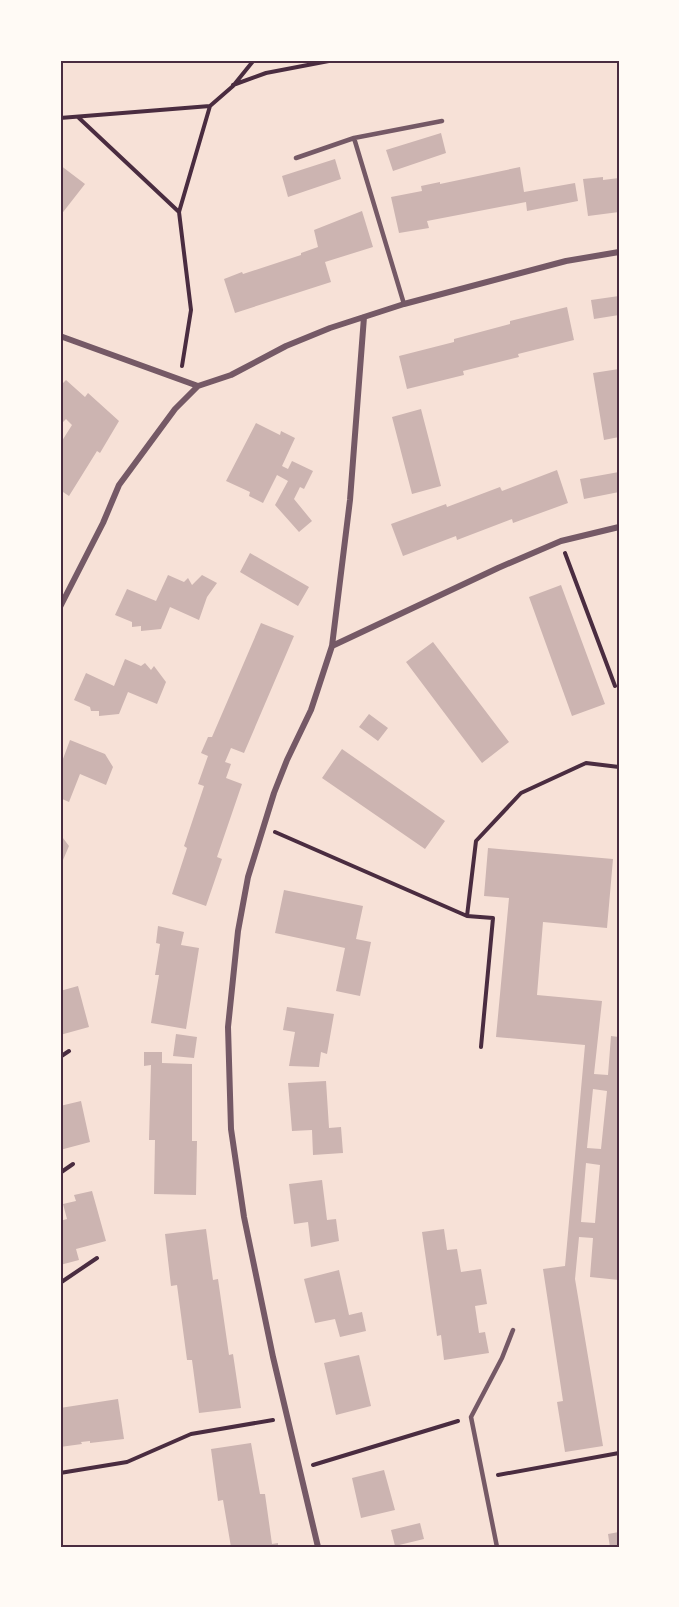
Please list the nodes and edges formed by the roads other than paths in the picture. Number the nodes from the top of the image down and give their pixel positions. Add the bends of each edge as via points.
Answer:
1 (442, 121) dead end
2 (354, 138) junction
3 (296, 158) dead end
4 (619, 252) edge
5 (404, 304) junction
6 (364, 317) junction
7 (60, 336) edge
8 (198, 386) junction
9 (619, 527) edge
10 (60, 607) edge
11 (332, 646) junction
12 (513, 1330) dead end
13 (318, 1547) edge
14 (497, 1547) edge

1 - 2 lane
2 - 3 lane
2 - 5 lane
4 - 5 street via 566,261
5 - 6 street
6 - 8 street via 319,332 231,375
6 - 11 street via 350,500
7 - 8 street
8 - 10 street via 175,409 119,485
9 - 11 street via 561,541
11 - 13 street via 311,710 287,760 248,877 228,1027 231,1130 244,1217
12 - 14 lane via 471,1417

